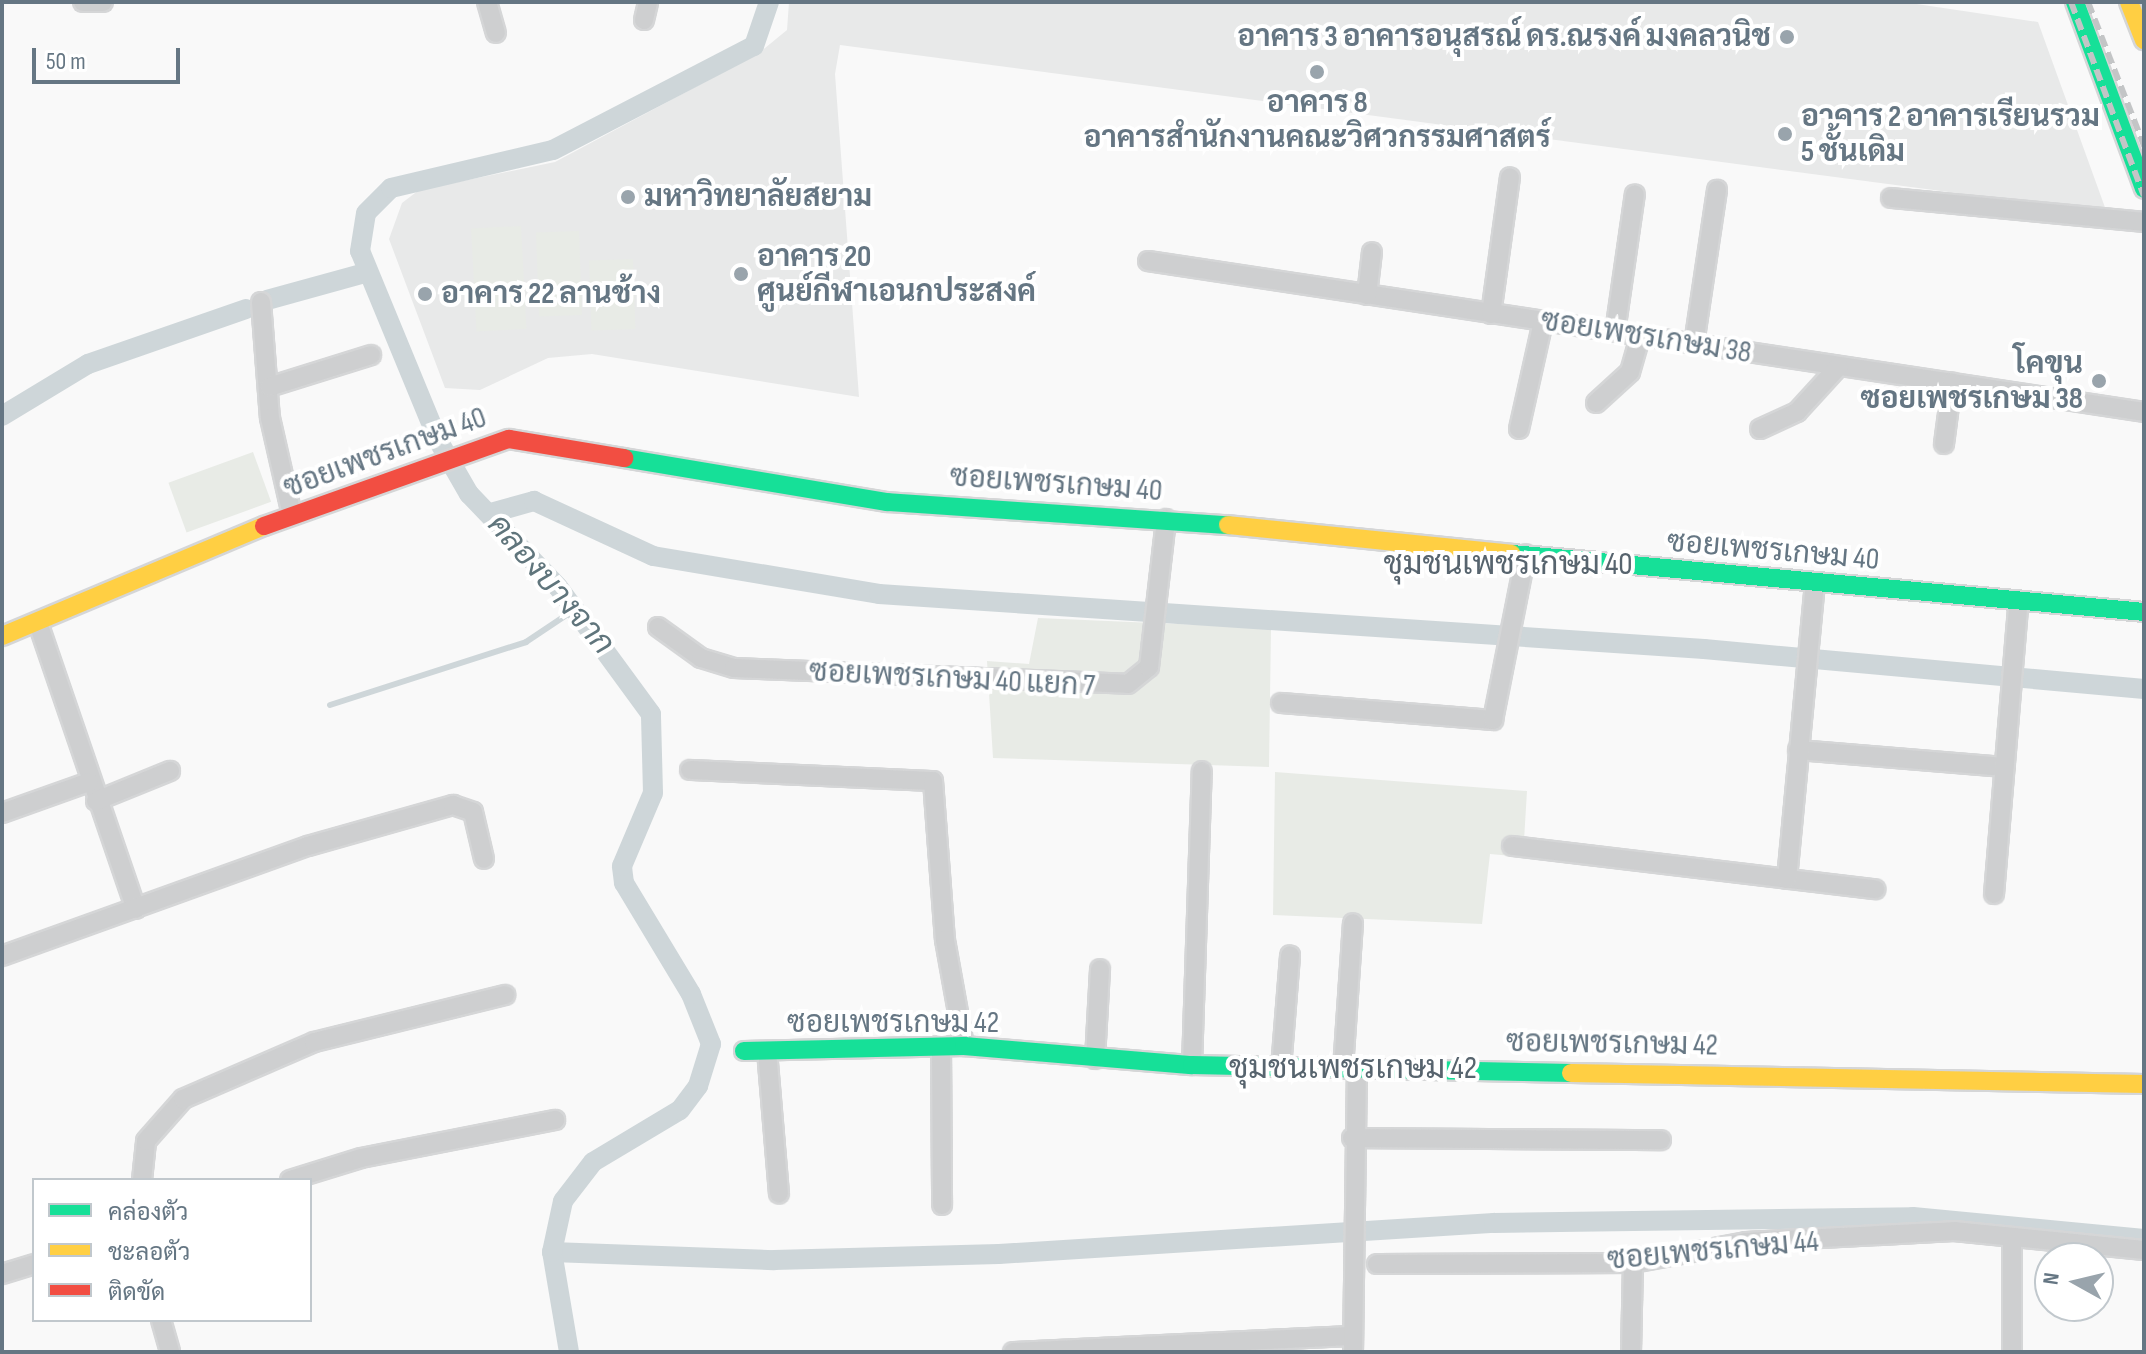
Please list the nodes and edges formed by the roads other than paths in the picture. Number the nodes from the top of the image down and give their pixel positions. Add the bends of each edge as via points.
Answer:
1 (83, 2) edge
2 (103, 2) edge
3 (487, 2) edge
4 (2075, 2) edge
5 (2129, 2) edge
6 (496, 33) dead end
7 (2144, 40) edge
8 (1510, 177) dead end
9 (2144, 189) edge
10 (1717, 190) dead end
11 (1635, 194) dead end
12 (1891, 198) dead end
13 (2144, 222) edge
14 (1372, 252) dead end
15 (1148, 261) dead end
16 (1367, 295) junction
17 (261, 302) dead end
18 (1491, 314) junction
19 (1543, 322) junction
20 (1615, 332) junction
21 (1640, 336) junction
22 (1694, 344) junction
23 (371, 355) dead end
24 (1839, 366) junction
25 (1952, 383) junction
26 (269, 387) junction
27 (1596, 403) dead end
28 (2144, 412) edge
29 (1519, 429) dead end
30 (1760, 429) dead end
31 (1944, 444) dead end
32 (292, 515) junction
33 (1166, 519) junction
34 (1526, 554) junction
35 (1815, 584) junction
36 (2018, 606) junction
37 (2144, 612) edge
38 (38, 623) junction
39 (658, 627) dead end
40 (2, 636) edge
41 (1281, 703) dead end
42 (1798, 750) junction
43 (2004, 767) junction
44 (690, 770) dead end
45 (170, 771) dead end
46 (1202, 771) dead end
47 (89, 782) junction
48 (96, 801) junction
49 (2, 813) edge
50 (1512, 846) dead end
51 (484, 859) dead end
52 (1787, 879) junction
53 (1875, 889) dead end
54 (1994, 894) dead end
55 (136, 909) junction
56 (1353, 923) dead end
57 (1290, 955) dead end
58 (2, 956) edge
59 (1100, 969) dead end
60 (505, 995) dead end
61 (964, 1046) junction
62 (941, 1048) junction
63 (744, 1051) dead end
64 (767, 1051) junction
65 (1095, 1059) junction
66 (1192, 1065) junction
67 (1281, 1068) junction
68 (1350, 1070) junction
69 (2144, 1084) edge
70 (555, 1120) dead end
71 (1352, 1138) junction
72 (1661, 1140) dead end
73 (142, 1178) edge
74 (296, 1178) edge
75 (779, 1193) dead end
76 (942, 1205) dead end
77 (2012, 1237) junction
78 (2144, 1250) edge
79 (1633, 1263) junction
80 (1377, 1264) dead end
81 (32, 1265) edge
82 (2, 1274) edge
83 (162, 1322) edge
84 (1353, 1344) edge
85 (170, 1352) edge
86 (1013, 1352) edge
87 (1030, 1352) edge
88 (1631, 1352) edge
89 (2012, 1352) edge

1 - 2 street
3 - 6 street
4 - 9 street
5 - 7 street
8 - 18 street
10 - 22 street
11 - 20 street
12 - 13 street
14 - 16 street
15 - 16 street, ซอยเพชรเกษม 38
16 - 18 street, ซอยเพชรเกษม 38
17 - 26 street
18 - 19 street, ซอยเพชรเกษม 38
19 - 20 street, ซอยเพชรเกษม 38
19 - 29 street
20 - 21 street, ซอยเพชรเกษม 38
21 - 22 street, ซอยเพชรเกษม 38
21 - 27 street via 1630,372
22 - 24 street, ซอยเพชรเกษม 38
23 - 26 street
24 - 25 street, ซอยเพชรเกษม 38
24 - 30 street via 1797,412
25 - 28 street, ซอยเพชรเกษม 38
25 - 31 street
26 - 32 street
32 - 33 street, ซอยเพชรเกษม 40 via 469,450 527,439 887,502
32 - 38 street, ซอยเพชรเกษม 40
33 - 34 street, ซอยเพชรเกษม 40
33 - 39 street, ซอยเพชรเกษม 40 แยก 7 via 1149,667 1128,684 1108,688 734,668 701,658
34 - 35 street, ซอยเพชรเกษม 40
34 - 41 street via 1506,634 1493,720
35 - 36 street, ซอยเพชรเกษม 40
35 - 42 street
36 - 37 street, ซอยเพชรเกษม 40
36 - 43 street
38 - 40 street, ซอยเพชรเกษม 40
38 - 47 street
42 - 43 street
42 - 52 street
43 - 54 street
44 - 61 street via 933,781 945,940
45 - 48 street
46 - 66 street
47 - 48 street
47 - 49 street
48 - 55 street
50 - 52 street
51 - 55 street via 473,812 453,805 308,846
52 - 53 street
55 - 58 street
56 - 68 street
57 - 67 street
59 - 65 street
60 - 73 street via 314,1042 183,1099 146,1141
61 - 62 street, ซอยเพชรเกษม 42
61 - 65 street, ซอยเพชรเกษม 42
62 - 64 street, ซอยเพชรเกษม 42
62 - 76 street
63 - 64 street, ซอยเพชรเกษม 42
64 - 75 street
65 - 66 street, ซอยเพชรเกษม 42
66 - 67 street, ซอยเพชรเกษม 42
67 - 68 street, ซอยเพชรเกษม 42
68 - 69 street, ซอยเพชรเกษม 42
68 - 71 street
70 - 74 street via 361,1158
71 - 72 street
71 - 84 street
77 - 78 street, ซอยเพชรเกษม 44
77 - 79 street, ซอยเพชรเกษม 44 via 1954,1231 1746,1242
77 - 89 street
79 - 80 street, ซอยเพชรเกษม 44
79 - 88 street
81 - 82 street
83 - 85 street
84 - 87 street
86 - 87 street

